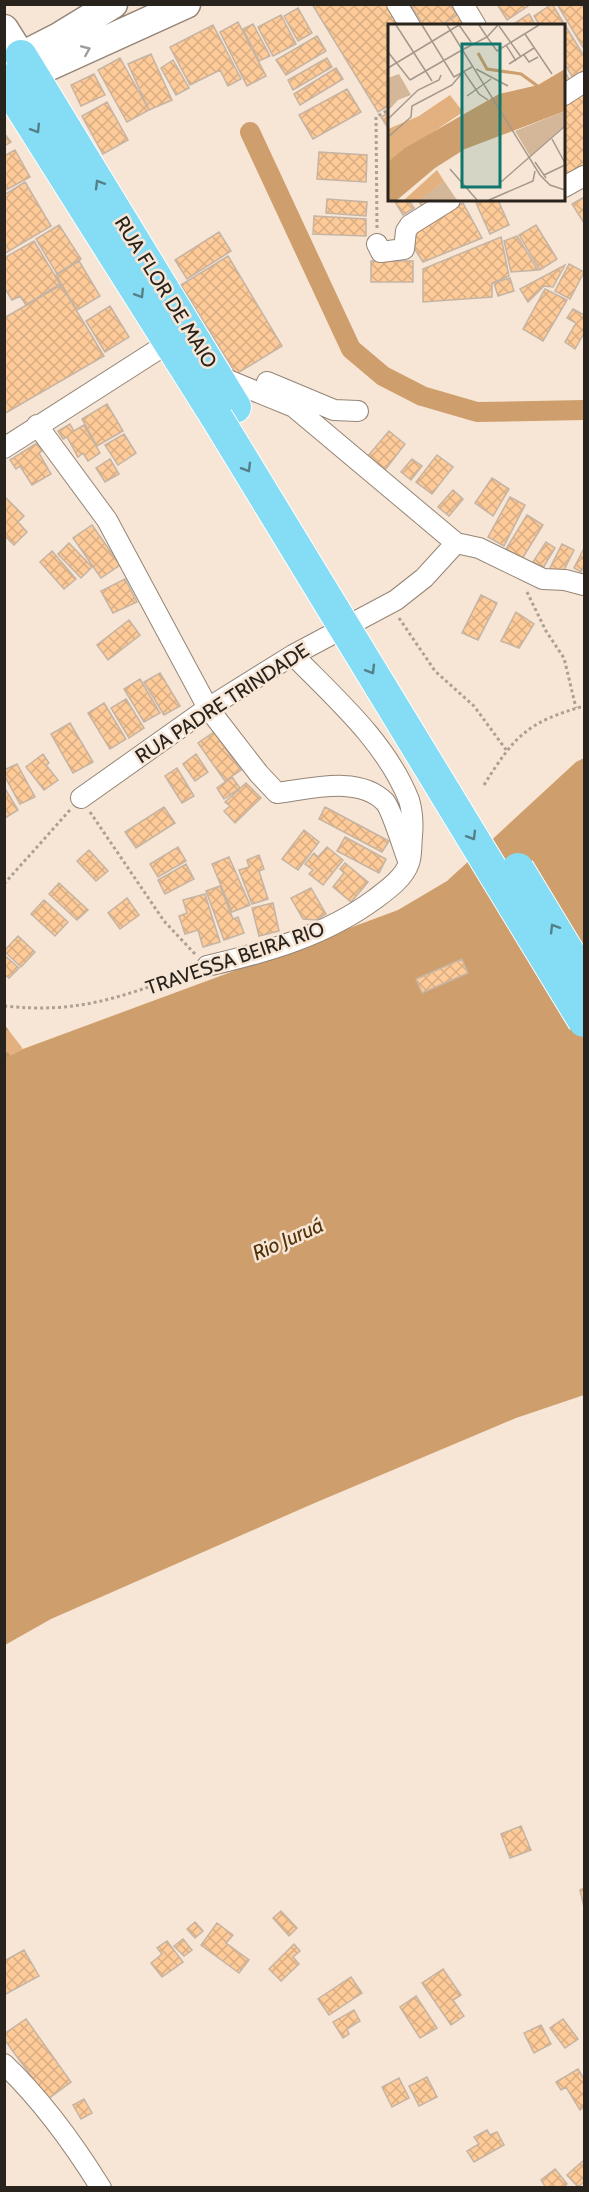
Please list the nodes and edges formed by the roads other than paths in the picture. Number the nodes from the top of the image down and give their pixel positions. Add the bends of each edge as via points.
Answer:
1 (113, 4) edge
2 (397, 4) edge
3 (463, 4) edge
4 (174, 6) edge
5 (409, 24) edge
6 (475, 24) edge
7 (4, 29) edge
8 (12, 74) edge
9 (585, 82) edge
10 (565, 94) edge
11 (585, 176) edge
12 (565, 186) edge
13 (448, 201) edge
14 (377, 244) road end
15 (179, 336) junction
16 (222, 395) junction
17 (358, 411) dead end
18 (37, 425) junction
19 (5, 448) edge
20 (456, 543) junction
21 (585, 585) edge
22 (293, 655) junction
23 (208, 708) junction
24 (81, 798) road end
25 (410, 863) junction
26 (207, 966) road end
27 (585, 978) edge
28 (585, 1021) edge
29 (4, 2064) edge
30 (101, 2187) edge

1 - 8 main road via 59,37
2 - 5 street
3 - 6 street
8 -> 4 main road
7 - 8 main road
8 - 15 main road, RUA FLOR DE MAIO
9 - 10 street
11 - 12 street
13 - 14 street via 410,225 404,249 385,253
15 - 16 main road, RUA FLOR DE MAIO
15 - 18 street
16 - 17 street via 263,380 334,410
16 - 20 street via 294,407
27 -> 16 main road, bridge
16 -> 28 main road, bridge
18 - 19 street
18 - 23 street via 107,520
20 - 21 street via 479,548 543,579
20 - 22 street, RUA PADRE TRINDADE via 424,578 389,604
22 - 23 street, RUA PADRE TRINDADE
22 - 25 street via 359,722 398,777 410,802
23 - 24 street, RUA PADRE TRINDADE
23 - 25 street via 277,793 363,787 386,803
25 - 26 street, TRAVESSA BEIRA RIO via 392,887 349,918 311,936
29 - 30 street via 31,2090

